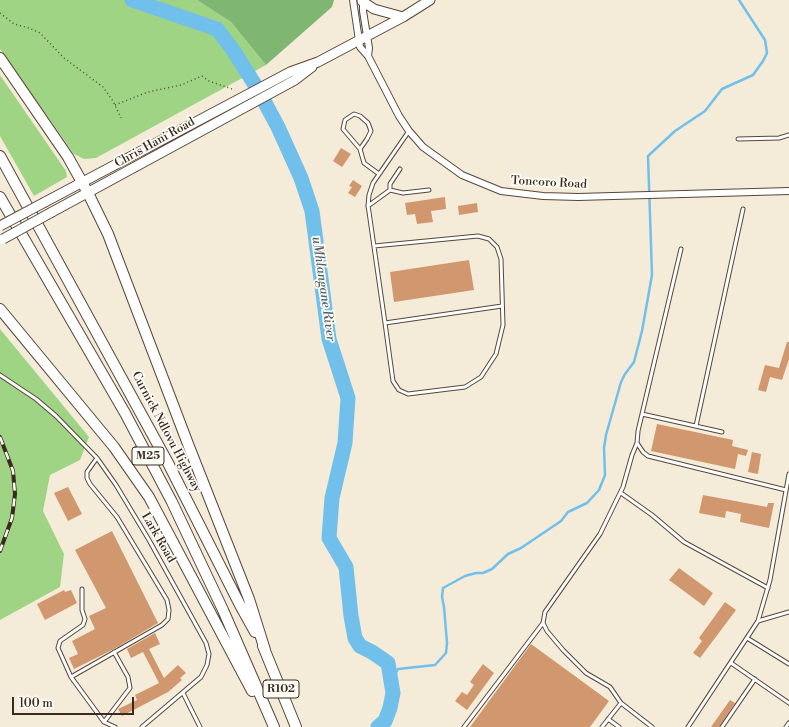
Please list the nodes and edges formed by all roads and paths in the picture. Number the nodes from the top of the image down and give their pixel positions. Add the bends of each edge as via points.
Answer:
1 (360, 0) edge
2 (430, 0) edge
3 (0, 13) edge
4 (403, 17) junction
5 (367, 36) junction
6 (358, 41) junction
7 (368, 56) junction
8 (0, 58) edge
9 (318, 62) junction
10 (235, 90) dead end
11 (115, 105) junction
12 (121, 118) dead end
13 (409, 131) junction
14 (789, 135) edge
15 (738, 139) dead end
16 (360, 149) junction
17 (0, 156) edge
18 (400, 169) dead end
19 (379, 174) junction
20 (82, 182) junction
21 (390, 190) junction
22 (429, 190) dead end
23 (789, 190) edge
24 (88, 193) junction
25 (0, 197) edge
26 (368, 206) junction
27 (743, 209) dead end
28 (0, 226) edge
29 (2, 240) edge
30 (374, 246) junction
31 (681, 249) dead end
32 (502, 306) junction
33 (0, 309) edge
34 (384, 323) junction
35 (0, 375) edge
36 (642, 414) junction
37 (696, 426) junction
38 (722, 432) dead end
39 (637, 443) junction
40 (97, 458) junction
41 (789, 474) edge
42 (786, 490) junction
43 (621, 493) junction
44 (768, 588) junction
45 (82, 589) dead end
46 (789, 612) edge
47 (758, 621) junction
48 (543, 623) junction
49 (747, 638) junction
50 (265, 650) junction
51 (114, 652) junction
52 (731, 663) junction
53 (789, 664) edge
54 (71, 677) junction
55 (755, 679) junction
56 (183, 692) junction
57 (620, 703) junction
58 (789, 703) edge
59 (608, 719) junction
60 (104, 722) junction
61 (789, 723) edge
62 (115, 727) edge
63 (142, 727) edge
64 (200, 727) edge
65 (274, 727) edge
66 (296, 727) edge
67 (464, 727) edge
68 (602, 727) edge
69 (619, 727) edge
70 (652, 727) edge
71 (688, 727) edge
72 (722, 727) edge
73 (786, 727) edge

1 - 4 main road via 374,9
1 - 5 street, Toncoro Road
1 - 6 street
2 - 4 main road, Chris Hani Road
3 - 11 path via 14,24 40,34 64,58 103,87
4 - 5 main road, Chris Hani Road
5 - 6 main road, Chris Hani Road
5 - 7 street, Toncoro Road
6 - 7 street, Toncoro Road via 362,51
6 - 9 main road, Chris Hani Road
7 - 13 street, Toncoro Road
8 - 20 main road via 56,139
9 - 20 main road, Chris Hani Road via 290,72
9 - 24 main road, Chris Hani Road via 295,80
10 - 11 path via 202,76
11 - 12 path
13 - 19 lane
13 - 23 street, Toncoro Road via 424,147 462,176 501,191 564,196
14 - 15 lane via 779,138
16 - 16 lane via 368,140 371,131 368,123 354,114 345,120 343,129
16 - 19 lane via 364,162
17 - 50 main road, Curnick Ndlovu Highway / M25 via 168,463
18 - 21 lane via 390,184
19 - 26 lane via 369,195
20 - 24 main road
20 - 28 main road, Chris Hani Road, bridge
21 - 22 lane via 403,193
21 - 26 lane
24 - 29 main road, Chris Hani Road, bridge
24 - 50 main road via 119,261 249,599
25 - 65 main road, M25 via 125,413 172,502
26 - 30 lane
27 - 37 lane
30 - 32 lane via 478,236 489,239 497,247 500,259
30 - 34 lane
31 - 36 lane
32 - 34 lane
32 - 34 lane via 503,326 496,354 481,377 465,387 408,394 399,390 393,381
33 - 65 main road via 77,401 142,486 159,513 251,690
35 - 40 lane, Lark Road via 56,416
36 - 37 lane
36 - 39 lane
37 - 38 lane
39 - 42 lane via 648,456
39 - 43 lane
40 - 51 lane via 86,475 90,484 118,517 167,600 169,610 168,619 162,625
40 - 56 lane, Lark Road via 149,540 206,643 209,654 207,665 201,677
41 - 42 lane
42 - 44 lane
43 - 44 lane via 684,542
43 - 48 lane via 600,534 545,612
44 - 47 lane
45 - 54 lane via 82,610 85,619 83,625 60,641 58,648
46 - 47 lane
47 - 49 lane
48 - 57 lane via 563,650 586,673 610,687
48 - 67 lane
49 - 52 lane
49 - 53 lane
50 - 66 main road, Curnick Ndlovu Highway / R102
51 - 54 lane
51 - 60 lane via 128,677 130,688
52 - 55 lane
52 - 71 lane
54 - 60 lane
55 - 58 lane
55 - 72 lane
56 - 63 lane, Lark Road
56 - 64 lane
57 - 59 lane
57 - 70 lane
59 - 68 lane
59 - 69 lane
60 - 62 lane
61 - 73 lane

